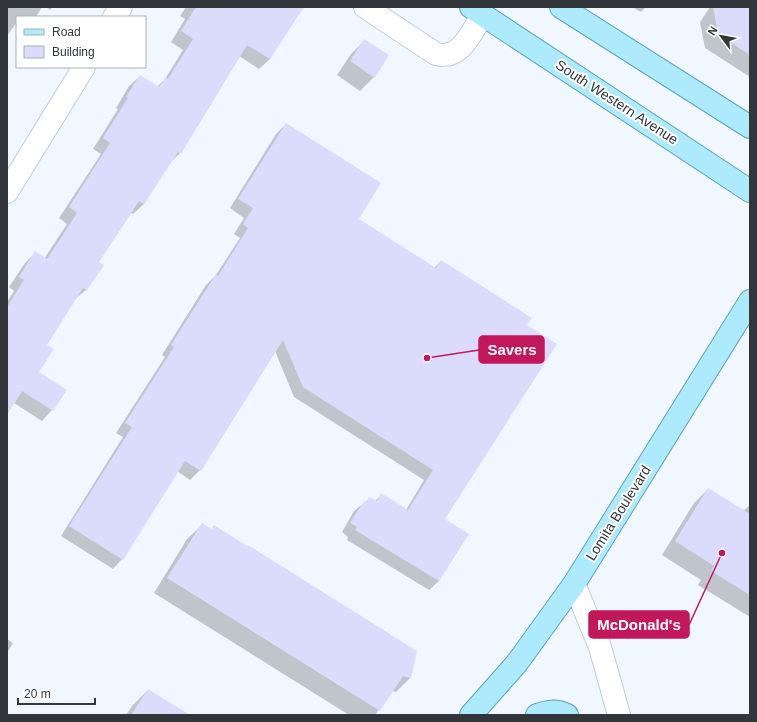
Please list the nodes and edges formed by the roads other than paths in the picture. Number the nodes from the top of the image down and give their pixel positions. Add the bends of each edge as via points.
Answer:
1 (120, 7) edge
2 (365, 7) edge
3 (561, 7) edge
4 (477, 11) edge
5 (115, 16) edge
6 (83, 68) edge
7 (750, 127) edge
8 (750, 191) edge
9 (7, 192) edge
10 (750, 301) edge
11 (574, 584) junction
12 (471, 715) edge
13 (537, 715) edge
14 (567, 715) edge
15 (619, 715) edge

1 - 5 street
2 - 4 street, South Western Avenue via 436,54 443,56 456,52 462,46
3 - 7 main road
4 - 8 main road, South Western Avenue
6 - 9 street
10 - 11 main road, Lomita Boulevard
11 - 12 main road, Lomita Boulevard via 517,663
11 - 15 street via 600,647
13 - 14 main road via 546,711

